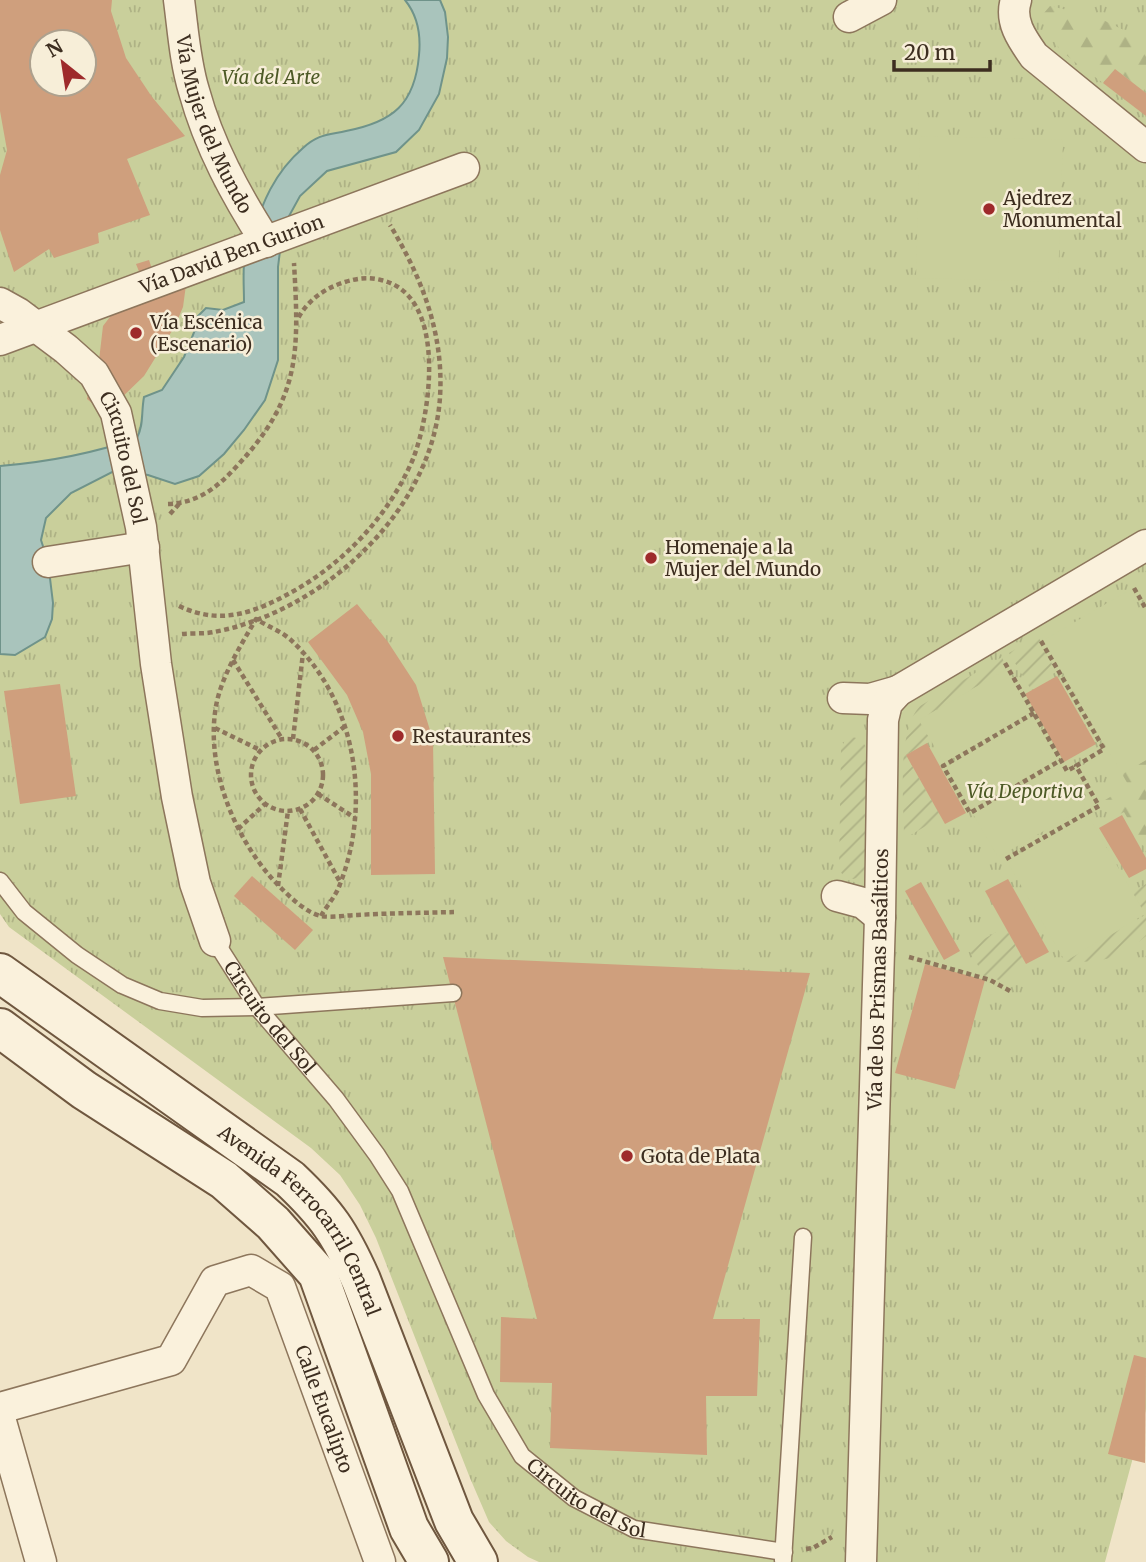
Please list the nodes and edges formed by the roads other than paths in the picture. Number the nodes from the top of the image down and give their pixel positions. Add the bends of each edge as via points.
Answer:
1 (179, 0) edge
2 (881, 0) edge
3 (1009, 2) edge
4 (849, 17) dead end
5 (1146, 147) edge
6 (464, 168) dead end
7 (266, 242) junction
8 (0, 303) edge
9 (35, 327) junction
10 (0, 340) edge
11 (1146, 545) edge
12 (144, 547) junction
13 (48, 562) dead end
14 (898, 691) junction
15 (843, 698) dead end
16 (0, 881) edge
17 (837, 895) dead end
18 (880, 917) junction
19 (215, 941) joint
20 (0, 973) edge
21 (453, 993) dead end
22 (257, 1007) junction
23 (0, 1028) edge
24 (110, 1052) junction
25 (84, 1090) junction
26 (803, 1237) dead end
27 (0, 1408) edge
28 (0, 1418) edge
29 (783, 1557) edge
30 (41, 1562) edge
31 (380, 1562) edge
32 (429, 1562) edge
33 (478, 1562) edge
34 (861, 1562) edge

1 - 7 street, Vía Mujer del Mundo via 193,90 209,138
2 - 4 street
3 - 5 street via 1021,37 1034,56
6 - 7 street, Vía David Ben Gurion
7 - 9 street, Vía David Ben Gurion
8 - 9 street, Circuito del Sol
9 - 10 street, Vía David Ben Gurion
9 - 12 street, Circuito del Sol via 94,374 116,413
11 - 14 street
12 - 13 street
12 - 19 street, Circuito del Sol via 177,797 195,883
14 - 15 street via 870,699
14 - 18 street, Vía de los Prismas Basálticos via 887,703 883,720
16 - 22 lane via 24,912 122,985 160,1001 202,1008
17 - 18 street via 863,903
18 - 34 street, Vía de los Prismas Basálticos
19 - 22 lane, Circuito del Sol
20 - 24 street, Avenida Ferrocarril Central
21 - 22 lane
22 - 29 lane, Circuito del Sol via 336,1099 400,1191 486,1395 522,1456 574,1497 634,1529
23 - 25 street, Avenida Ferrocarril Central
24 - 25 street
24 - 33 street, Avenida Ferrocarril Central via 290,1179 344,1240 454,1521
25 - 32 street, Avenida Ferrocarril Central via 224,1180 273,1223 318,1274 409,1528
26 - 29 lane
27 - 31 street, Calle Eucalipto via 171,1360 215,1281 251,1270 280,1287
28 - 30 street

